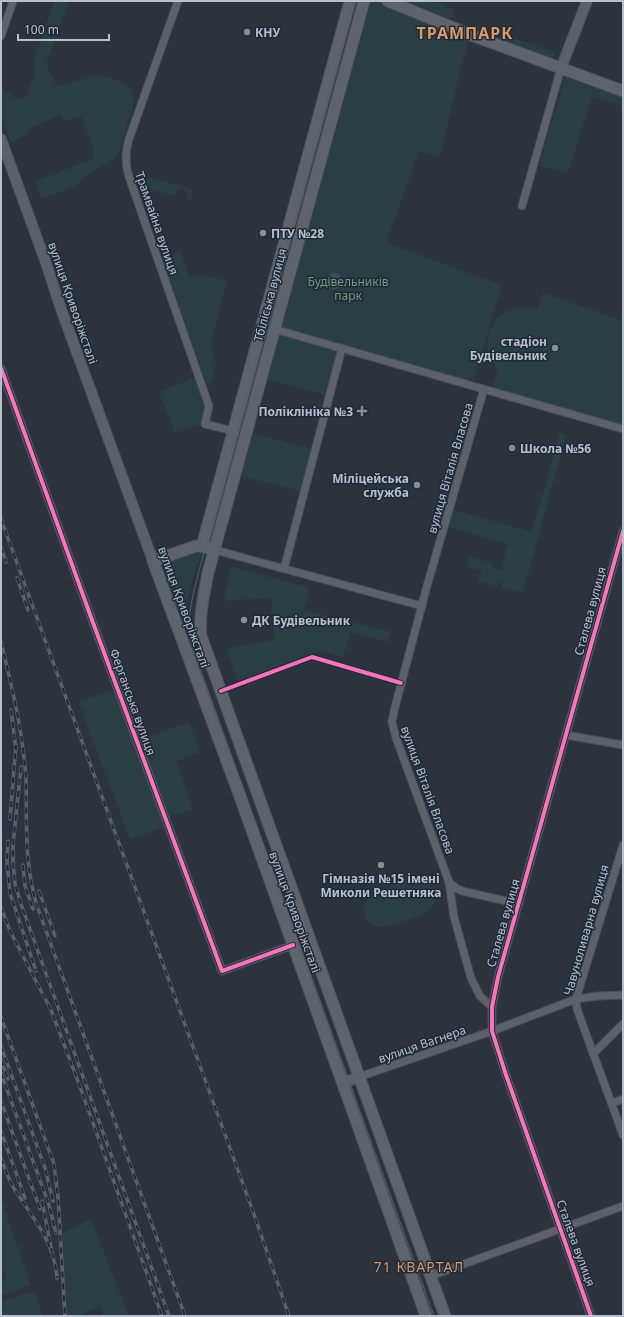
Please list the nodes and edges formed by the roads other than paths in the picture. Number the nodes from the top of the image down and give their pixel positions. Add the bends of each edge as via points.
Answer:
1 (13, 1) edge
2 (178, 1) edge
3 (350, 1) edge
4 (364, 1) edge
5 (587, 1) edge
6 (396, 2) edge
7 (1, 36) edge
8 (561, 68) junction
9 (623, 91) edge
10 (1, 139) edge
11 (522, 206) dead end
12 (274, 329) junction
13 (342, 348) junction
14 (1, 368) edge
15 (484, 389) junction
16 (623, 429) edge
17 (233, 431) junction
18 (623, 531) edge
19 (202, 546) junction
20 (215, 550) junction
21 (153, 561) junction
22 (284, 569) junction
23 (422, 606) junction
24 (566, 735) junction
25 (623, 745) edge
26 (623, 845) edge
27 (449, 882) junction
28 (519, 904) junction
29 (293, 945) junction
30 (623, 995) edge
31 (576, 999) junction
32 (492, 1007) junction
33 (623, 1024) edge
34 (492, 1031) junction
35 (593, 1054) junction
36 (360, 1077) junction
37 (343, 1084) junction
38 (623, 1099) edge
39 (612, 1103) junction
40 (623, 1135) edge
41 (623, 1206) edge
42 (560, 1228) junction
43 (431, 1276) junction
44 (426, 1316) edge
45 (445, 1316) edge
46 (591, 1316) edge

1 - 7 street
2 - 17 street, Трамвайна вулиця via 129,139 125,161 209,406 205,424
3 - 17 main road, Тбіліська вулиця
4 - 12 main road, Тбіліська вулиця
5 - 8 main road
6 - 8 main road via 471,35
8 - 9 main road
8 - 11 street
10 - 21 main road, вулиця Криворіжсталі
12 - 13 street, вулиця Віталія Власова
12 - 20 main road, Тбіліська вулиця
13 - 15 street, вулиця Віталія Власова
13 - 22 street
14 - 29 street, Ферганська вулиця via 222,971
15 - 16 street, вулиця Віталія Власова
15 - 23 street, вулиця Віталія Власова
17 - 19 main road, Тбіліська вулиця
18 - 24 street, Сталева вулиця
19 - 20 main road
19 - 21 main road via 190,547
20 - 22 street
20 - 36 main road, вулиця Криворіжсталі via 202,602 201,636
21 - 29 main road, вулиця Криворіжсталі
22 - 23 street
23 - 27 street, вулиця Віталія Власова via 392,722
24 - 25 street
24 - 28 street, Сталева вулиця
26 - 31 street, Чавуноливарна вулиця
27 - 28 street via 462,891
27 - 32 street, вулиця Віталія Власова via 454,917 471,978 480,996
28 - 32 street, Сталева вулиця
29 - 37 main road, вулиця Криворіжсталі
30 - 31 street, вулиця Вагнера
31 - 34 street, вулиця Вагнера
31 - 35 street, Чавуноливарна вулиця
32 - 34 street, Сталева вулиця
33 - 35 street
34 - 36 street, вулиця Вагнера
34 - 42 street, Сталева вулиця
35 - 39 street, Чавуноливарна вулиця
36 - 37 main road
36 - 43 main road, вулиця Криворіжсталі
37 - 44 main road, вулиця Криворіжсталі
38 - 39 street
39 - 40 street, Чавуноливарна вулиця
41 - 42 street
42 - 43 street
42 - 46 street, Сталева вулиця
43 - 45 main road, вулиця Криворіжсталі

